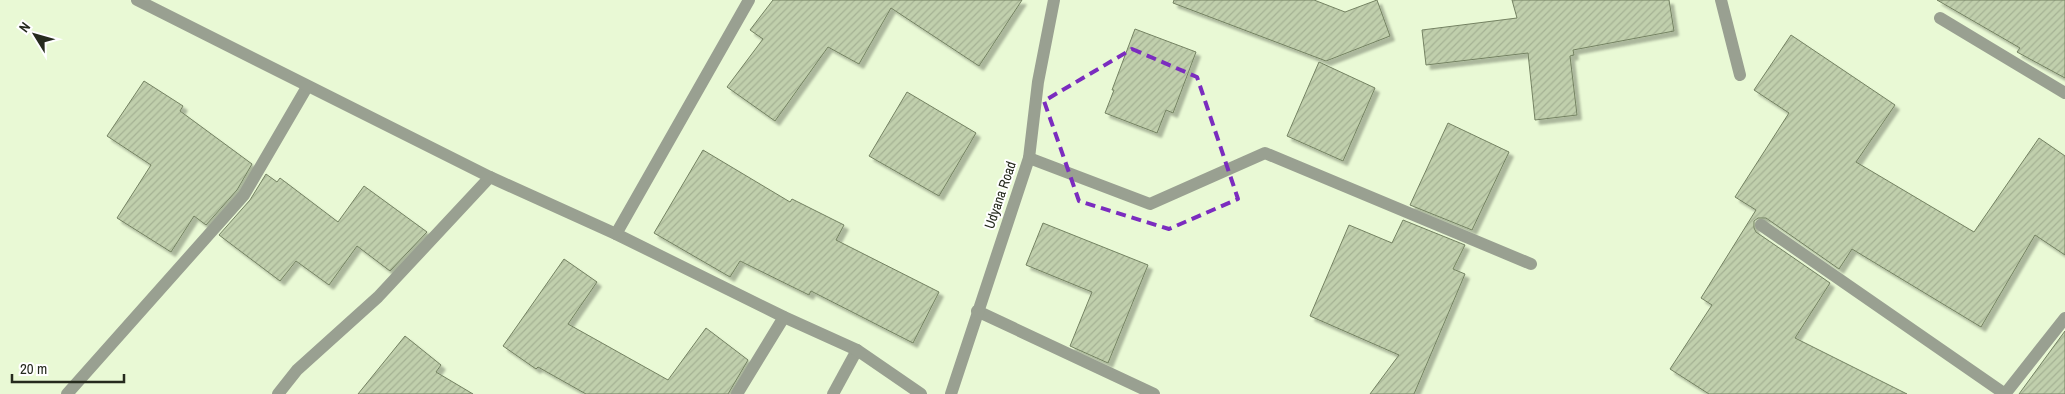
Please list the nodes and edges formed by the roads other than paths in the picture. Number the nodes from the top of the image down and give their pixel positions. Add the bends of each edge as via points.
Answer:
1 (137, 0) edge
2 (749, 0) edge
3 (1054, 0) edge
4 (1721, 0) edge
5 (1940, 18) dead end
6 (1740, 76) dead end
7 (307, 87) junction
8 (2065, 93) edge
9 (1029, 158) junction
10 (490, 177) junction
11 (1761, 225) dead end
12 (616, 234) junction
13 (1531, 264) dead end
14 (977, 311) junction
15 (784, 317) junction
16 (2065, 318) edge
17 (857, 350) junction
18 (66, 394) edge
19 (278, 394) edge
20 (737, 394) edge
21 (833, 394) edge
22 (921, 394) edge
23 (951, 394) edge
24 (1154, 394) edge
25 (2005, 394) edge

1 - 7 street
2 - 12 street
3 - 9 street, Udyana Road via 1038,82
4 - 6 street
5 - 8 street
7 - 10 street
7 - 18 street via 244,195
9 - 13 street via 1150,204 1265,153
9 - 14 street, Udyana Road
10 - 12 street
10 - 19 street via 378,297 297,370
11 - 25 street
12 - 15 street
14 - 23 street, Udyana Road
14 - 24 street
15 - 17 street
15 - 20 street
16 - 25 street
17 - 21 street
17 - 22 street

